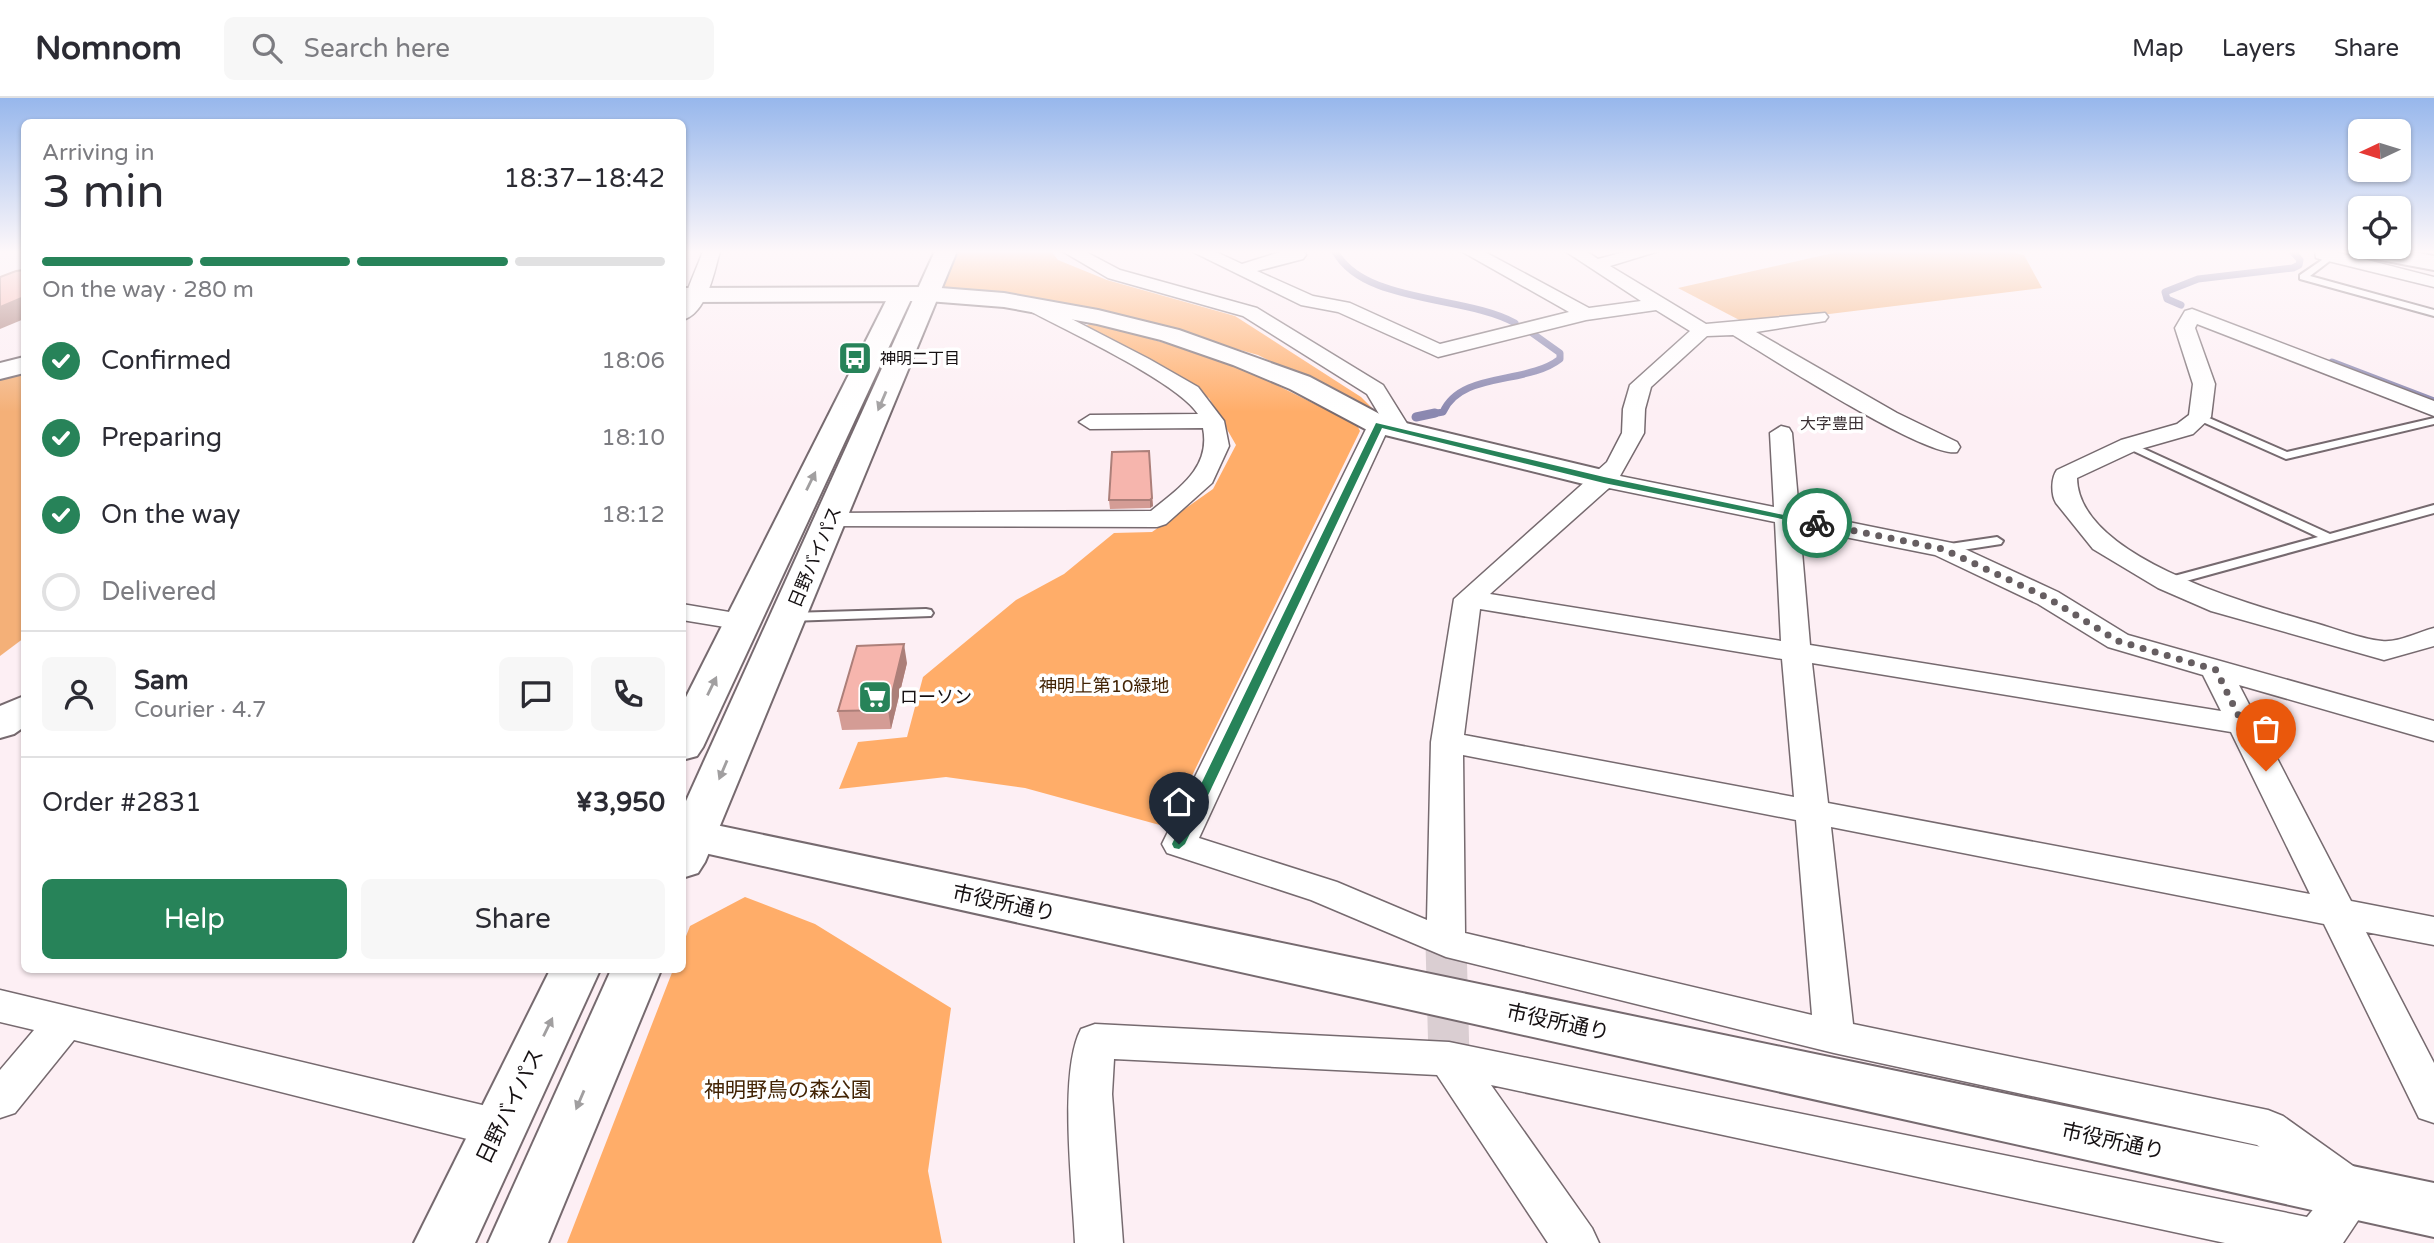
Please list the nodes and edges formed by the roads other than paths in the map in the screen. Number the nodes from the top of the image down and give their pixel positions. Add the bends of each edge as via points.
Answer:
1 (901, 304) edge
2 (905, 304) edge
3 (1223, 304) edge
4 (1328, 304) edge
5 (1568, 304) edge
6 (1653, 304) edge
7 (1656, 304) edge
8 (2403, 304) edge
9 (1033, 305) joint
10 (2434, 313) edge
11 (1586, 314) junction
12 (1818, 317) dead end
13 (1737, 329) junction
14 (1702, 330) junction
15 (21, 367) edge
16 (0, 371) edge
17 (2434, 408) edge
18 (2200, 417) junction
19 (1213, 421) junction
20 (2434, 421) edge
21 (1090, 422) dead end
22 (1390, 428) junction
23 (1781, 433) dead end
24 (2129, 445) junction
25 (1950, 447) dead end
26 (1604, 480) junction
27 (2434, 509) edge
28 (1785, 516) junction
29 (830, 521) junction
30 (2329, 538) junction
31 (1997, 541) dead end
32 (1943, 549) junction
33 (2168, 582) junction
34 (1468, 599) junction
35 (686, 613) edge
36 (926, 613) dead end
37 (789, 617) junction
38 (743, 622) junction
39 (2434, 637) edge
40 (1796, 650) junction
41 (2216, 670) junction
42 (0, 689) edge
43 (21, 693) edge
44 (21, 710) edge
45 (2243, 724) junction
46 (0, 725) edge
47 (2434, 731) edge
48 (686, 739) edge
49 (1447, 742) junction
50 (1812, 812) junction
51 (686, 844) edge
52 (2337, 912) junction
53 (2434, 931) edge
54 (1446, 943) junction
55 (574, 973) edge
56 (635, 973) edge
57 (0, 1006) edge
58 (64, 1023) junction
59 (1834, 1037) junction
60 (1449, 1059) junction
61 (0, 1100) edge
62 (2434, 1105) edge
63 (499, 1128) junction
64 (2354, 1192) junction
65 (2434, 1210) edge
66 (444, 1243) edge
67 (518, 1243) edge
68 (1099, 1243) edge
69 (1575, 1243) edge

38 -> 1 main road, 日野バイパス
2 -> 29 main road, 日野バイパス
3 - 22 street via 1250,312 1375,390
4 - 11 street via 1438,351
5 - 11 street
6 - 11 street
7 - 14 street
8 - 10 lane
9 - 19 street via 1190,392
9 - 22 main road via 1133,325 1242,359
12 - 13 street
13 - 14 street
13 - 25 street via 1889,418
14 - 26 street via 1641,385 1633,433
15 - 16 main road
17 - 18 street via 2192,315 2185,328 2204,384
18 - 20 lane via 2286,456
18 - 24 street via 2185,429
19 - 21 street
19 - 29 street via 1217,446 1200,483 1157,519
22 - 26 main road
22 - 54 street via 1179,844 1324,891
23 - 28 street
24 - 30 lane
24 - 33 street via 2065,475 2065,498 2102,544
26 - 28 street
26 - 34 street
27 - 30 lane
28 - 32 street
28 - 40 street
29 - 37 main road, 日野バイパス
30 - 33 lane
31 - 32 lane
32 - 41 street via 2048,598 2118,641
33 - 39 street via 2221,605 2384,651
34 - 40 street
34 - 49 street
35 - 38 street
36 - 37 lane
37 -> 51 main road, 日野バイパス
48 -> 38 main road, 日野バイパス
40 - 45 street
40 - 50 street
41 - 45 street
41 - 47 street
42 - 43 main road
44 - 46 main road
45 - 52 street
49 - 50 street
49 - 54 street
50 - 52 street
50 - 59 street
51 - 64 main road, 市役所通り
52 - 53 street
52 - 62 street
54 - 59 street
63 -> 55 main road, 日野バイパス
56 -> 67 main road
57 - 58 street
58 - 61 street
58 - 63 street
59 - 64 street via 2268,1129
60 - 64 street via 2317,1241
60 - 68 street via 1096,1041 1091,1094
60 - 69 street
63 - 66 main road, 日野バイパス
64 - 65 main road, 市役所通り

